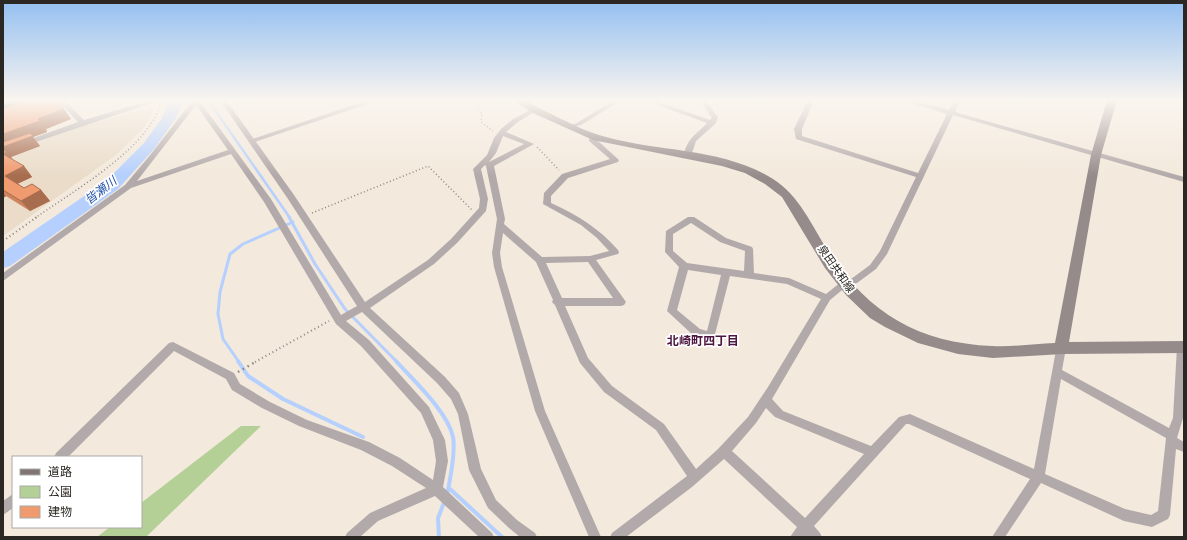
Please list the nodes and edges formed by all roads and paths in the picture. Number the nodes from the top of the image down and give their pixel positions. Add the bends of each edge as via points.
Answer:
1 (76, 125) edge
2 (148, 125) edge
3 (177, 125) edge
4 (214, 125) edge
5 (241, 125) edge
6 (299, 125) edge
7 (486, 125) edge
8 (509, 125) edge
9 (574, 125) edge
10 (709, 125) edge
11 (800, 125) edge
12 (945, 125) edge
13 (996, 125) edge
14 (1105, 125) edge
15 (571, 126) joint
16 (500, 134) junction
17 (593, 138) junction
18 (252, 141) junction
19 (530, 144) junction
20 (3, 150) edge
21 (233, 151) junction
22 (1096, 155) junction
23 (687, 156) junction
24 (487, 163) junction
25 (565, 176) junction
26 (921, 176) junction
27 (1184, 180) edge
28 (128, 187) junction
29 (477, 215) junction
30 (303, 217) junction
31 (500, 225) junction
32 (3, 241) edge
33 (590, 259) junction
34 (540, 260) junction
35 (684, 266) junction
36 (726, 272) junction
37 (750, 276) junction
38 (3, 278) edge
39 (844, 284) junction
40 (827, 298) junction
41 (557, 302) junction
42 (363, 307) junction
43 (340, 318) junction
44 (1183, 347) edge
45 (1061, 348) junction
46 (1057, 372) junction
47 (230, 376) junction
48 (765, 399) junction
49 (1171, 438) junction
50 (1184, 447) edge
51 (724, 451) junction
52 (872, 452) junction
53 (61, 456) edge
54 (1039, 476) junction
55 (694, 477) junction
56 (437, 489) junction
57 (12, 501) edge
58 (3, 509) edge
59 (805, 527) junction
60 (351, 537) edge
61 (488, 537) edge
62 (531, 537) edge
63 (595, 537) edge
64 (616, 537) edge
65 (796, 537) edge
66 (816, 537) edge
67 (998, 537) edge

1 - 20 street
2 - 32 path via 131,146 58,203
3 - 28 street
4 - 21 street
5 - 18 street
6 - 18 lane
7 - 16 path
8 - 16 street
9 - 15 street
10 - 23 street via 697,133 688,148
11 - 26 street via 798,137
12 - 26 street
13 - 22 street
14 - 22 main road
15 - 17 main road, 泉田共和線
16 - 19 street
16 - 24 street
17 - 23 main road, 泉田共和線
17 - 25 street via 593,141 615,160
18 - 30 street
19 - 24 street
19 - 25 path via 535,144
21 - 28 street
21 - 43 street via 268,201
22 - 27 street
22 - 45 main road
23 - 39 main road, 泉田共和線 via 746,170 777,185 801,216
24 - 29 street via 476,169 484,203 483,209
24 - 31 street via 501,219
25 - 33 street via 547,196 547,204 584,222 604,237 615,252
26 - 39 street via 884,252 873,267 854,281
28 - 38 street
29 - 30 path via 428,166
29 - 42 street via 431,262
30 - 42 street
31 - 34 street
31 - 63 street via 496,253 498,267 540,411
33 - 34 street
33 - 41 street via 621,302
34 - 41 street
35 - 36 street
35 - 36 street via 672,311 697,333 711,335
35 - 37 street via 669,252 669,233 690,219 724,240 749,249
36 - 37 street
37 - 40 street via 789,281
39 - 40 street
39 - 45 main road, 泉田共和線 via 885,322 906,333 966,350 1027,352
40 - 48 street
41 - 55 street via 584,360 608,389 660,427
42 - 43 street
42 - 62 street via 455,396 463,414 475,470 492,504
43 - 47 path
43 - 56 street via 425,410 439,440 442,461
44 - 45 main road, 泉田共和線
44 - 49 street via 1178,418
45 - 46 street
46 - 49 street
46 - 54 street
47 - 53 street via 173,346
47 - 56 street via 236,387 266,405 303,423 365,446 396,462
48 - 51 street via 751,420
48 - 52 street via 779,414
49 - 50 street
49 - 54 street via 1164,515 1152,521 1124,515
51 - 55 street
51 - 59 street
52 - 54 street via 903,420 910,419
52 - 59 street
54 - 67 street
55 - 64 street
56 - 60 street via 374,517
56 - 61 street
57 - 58 street
59 - 65 street
59 - 66 street

